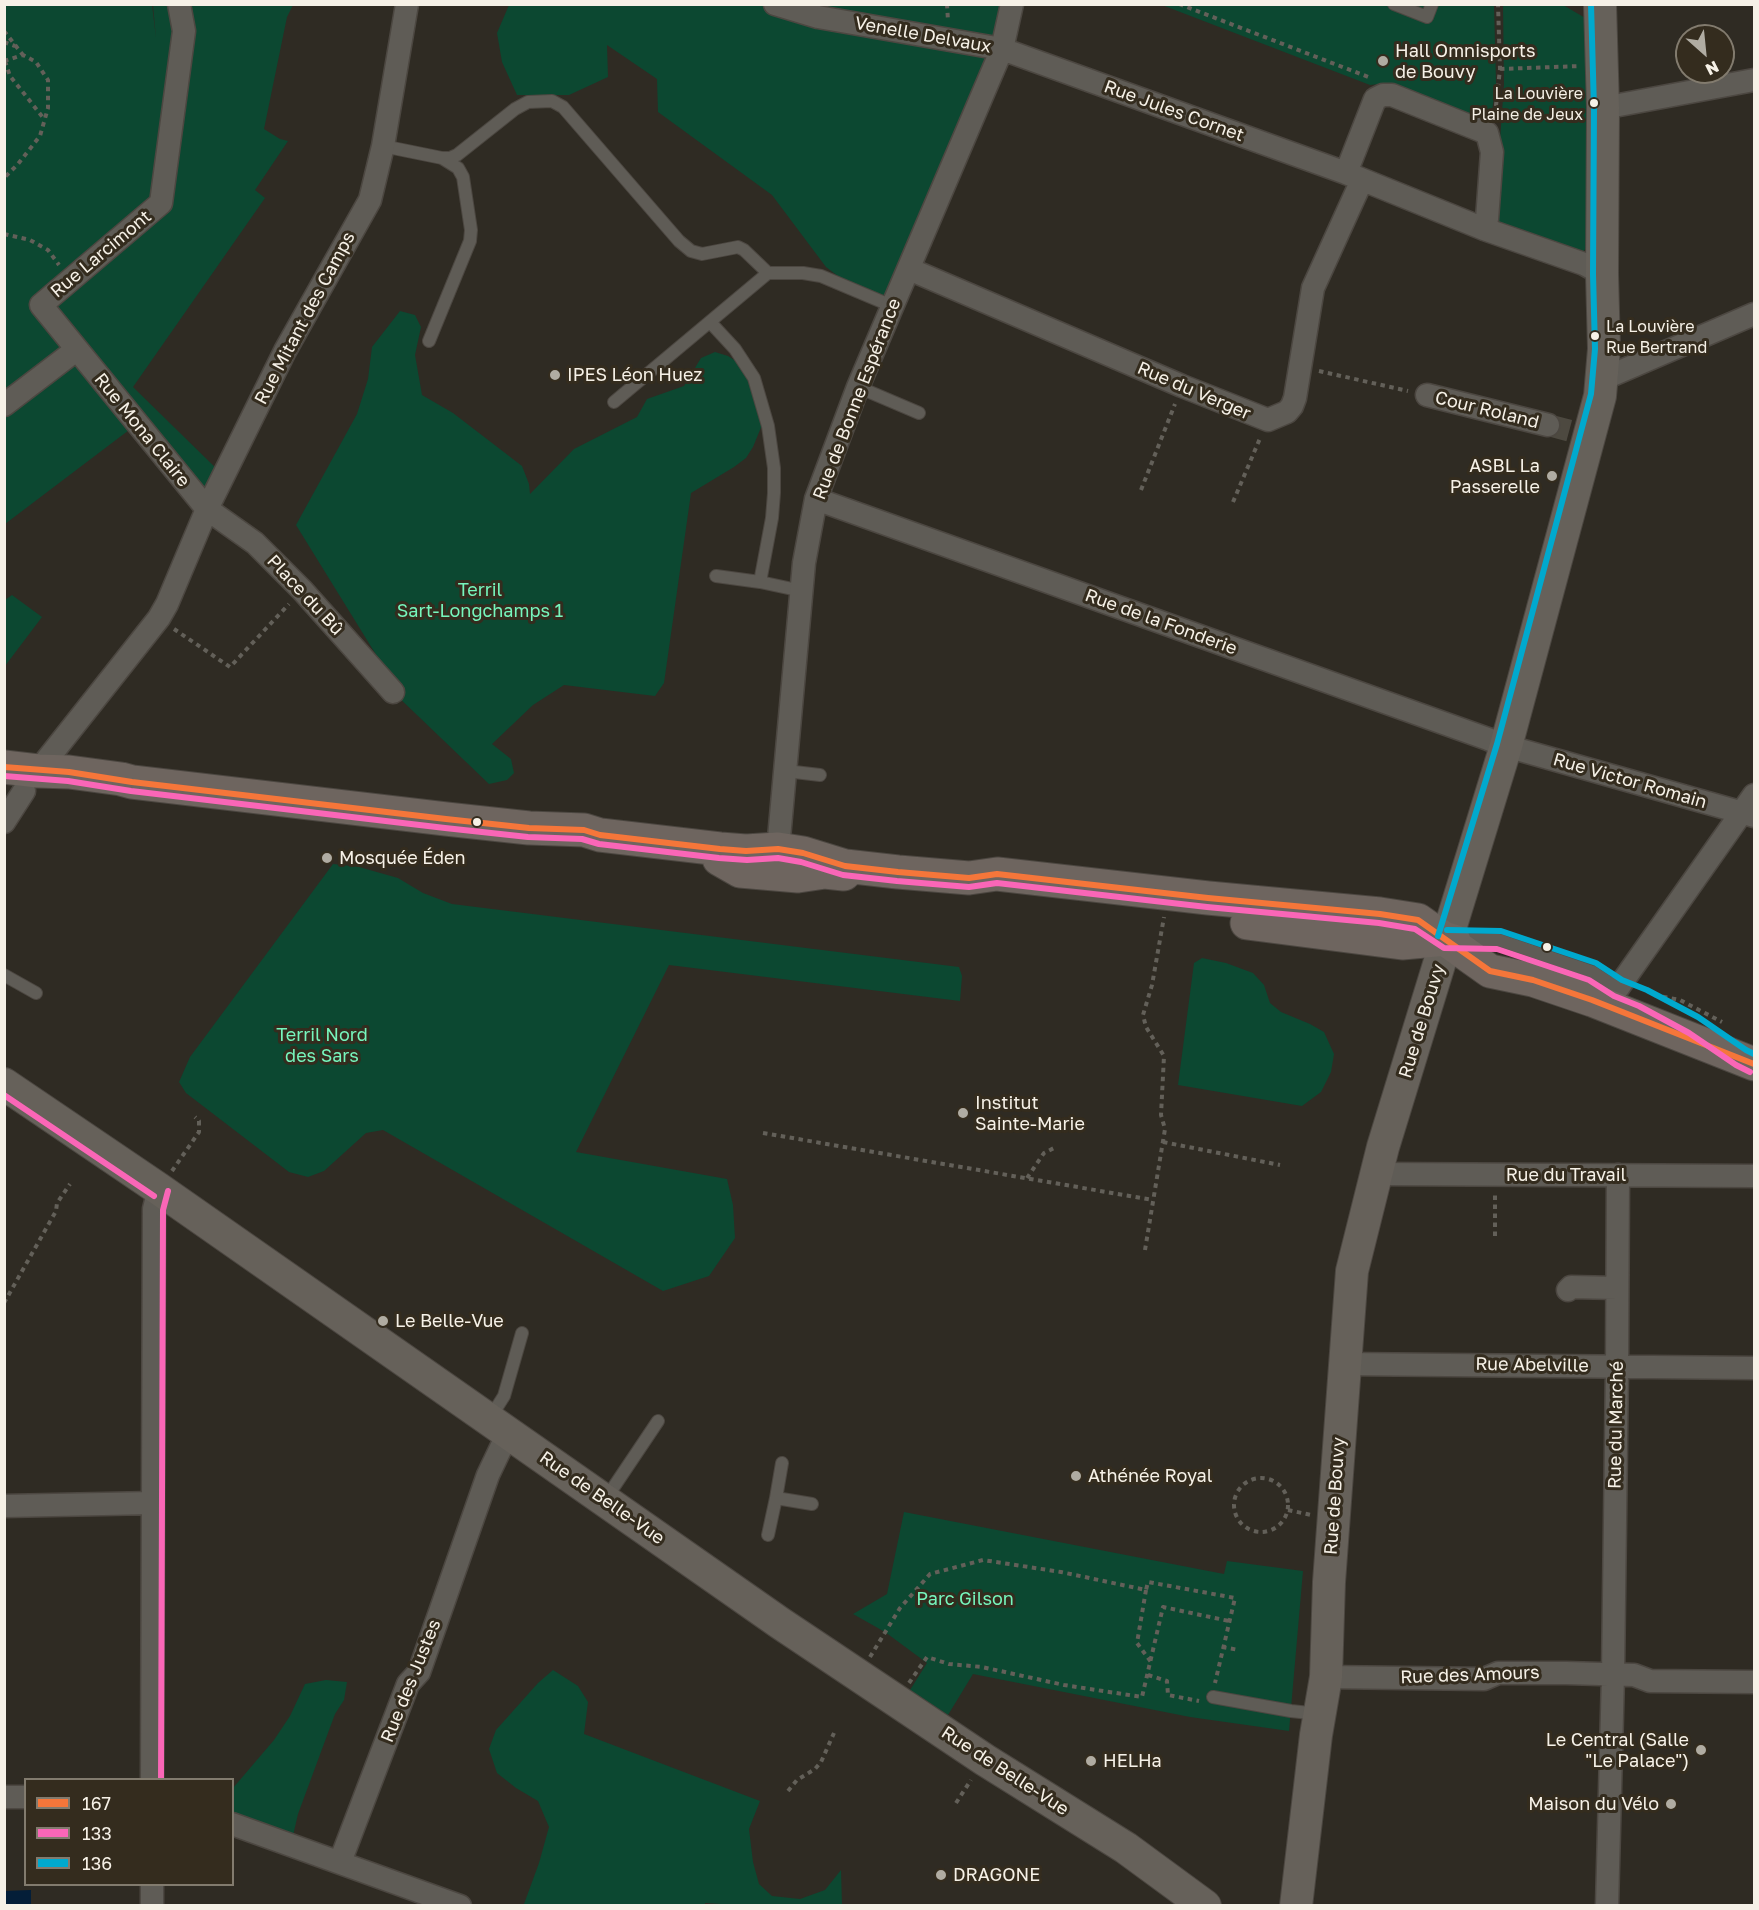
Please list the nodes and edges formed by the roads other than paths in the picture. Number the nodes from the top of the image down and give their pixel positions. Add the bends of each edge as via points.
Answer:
1 (179, 4) edge
2 (407, 4) edge
3 (775, 4) edge
4 (1012, 4) edge
5 (1394, 4) edge
6 (1432, 4) edge
7 (1596, 6) edge
8 (1002, 49) junction
9 (1755, 80) edge
10 (1603, 108) junction
11 (383, 146) junction
12 (442, 158) junction
13 (1354, 177) junction
14 (1484, 229) junction
15 (909, 269) junction
16 (768, 273) junction
17 (1602, 274) junction
18 (892, 306) junction
19 (1755, 314) edge
20 (710, 322) junction
21 (429, 341) dead end
22 (76, 350) junction
23 (1603, 379) junction
24 (858, 387) junction
25 (1426, 395) road end
26 (614, 402) dead end
27 (4, 405) edge
28 (919, 413) dead end
29 (1548, 425) tunnel mouth
30 (816, 499) junction
31 (207, 509) junction
32 (716, 576) dead end
33 (760, 582) junction
34 (802, 591) junction
35 (393, 692) dead end
36 (1506, 746) junction
37 (786, 771) junction
38 (820, 775) dead end
39 (15, 779) edge
40 (1750, 808) edge
41 (4, 822) edge
42 (778, 849) junction
43 (722, 860) junction
44 (1035, 879) junction
45 (957, 888) junction
46 (1447, 939) junction
47 (4, 975) edge
48 (36, 993) dead end
49 (1605, 994) junction
50 (1748, 1061) edge
51 (4, 1084) edge
52 (1377, 1174) junction
53 (1618, 1175) junction
54 (1755, 1176) edge
55 (159, 1189) junction
56 (1617, 1288) junction
57 (1568, 1290) dead end
58 (522, 1333) dead end
59 (1345, 1364) junction
60 (1617, 1366) junction
61 (1755, 1368) edge
62 (658, 1421) dead end
63 (499, 1426) junction
64 (782, 1463) dead end
65 (776, 1498) junction
66 (605, 1500) junction
67 (153, 1503) junction
68 (812, 1504) dead end
69 (4, 1506) edge
70 (768, 1535) dead end
71 (1613, 1675) junction
72 (1326, 1677) junction
73 (1755, 1682) edge
74 (1213, 1697) road end
75 (1320, 1714) junction
76 (152, 1778) edge
77 (4, 1797) edge
78 (24, 1797) edge
79 (234, 1825) edge
80 (340, 1862) junction
81 (152, 1886) edge
82 (152, 1905) edge
83 (460, 1905) edge
84 (1205, 1905) edge
85 (1296, 1905) edge
86 (1606, 1905) edge

1 - 22 street, Rue Larcimont via 184,31 161,203 41,305
2 - 11 street, Rue Mitant des Camps
3 - 8 street, Venelle Delvaux via 818,17
4 - 8 street, Rue de Bonne Espérance
5 - 6 lane via 1427,17
7 - 10 street, Rue de Bouvy
8 - 13 street, Rue Jules Cornet
8 - 15 street, Rue de Bonne Espérance
9 - 10 street
10 - 17 street, Rue de Bouvy
11 - 12 lane
11 - 31 street, Rue Mitant des Camps via 370,200 285,351
12 - 16 lane via 457,155 528,102 552,100 563,106 691,251 702,254 738,247
12 - 21 lane via 458,168 463,177 471,230
13 - 14 street, Rue Jules Cornet
13 - 14 street via 1375,99 1383,95 1392,95 1487,133 1492,152
13 - 15 street, Rue du Verger via 1313,288 1292,406 1268,420
14 - 17 street, Rue Jules Cornet
15 - 18 street, Rue de Bonne Espérance
16 - 18 lane via 821,276
16 - 20 lane
17 - 23 street, Rue de Bouvy
18 - 24 street, Rue de Bonne Espérance
19 - 23 street
20 - 26 lane
20 - 33 lane via 754,378 768,426 774,493
22 - 27 street
22 - 31 street, Rue Mona Claire
23 - 36 street, Rue de Bouvy via 1581,434
24 - 28 lane
24 - 30 street, Rue de Bonne Espérance
25 - 29 street, Cour Roland
30 - 34 street, Rue de Bonne Espérance
30 - 36 street, Rue de la Fonderie
31 - 35 street, Place du Bû via 255,543
31 - 39 street, Rue Mitant des Camps via 159,618
32 - 33 lane
33 - 34 lane
34 - 37 street, Rue de Bonne Espérance
36 - 40 street, Rue Victor Romain
36 - 46 street, Rue de Bouvy
37 - 38 lane
37 - 42 street, Rue de Bonne Espérance
39 - 41 street, Rue Mitant des Camps
39 - 42 main road via 69,772 720,849
39 - 43 main road via 97,798 119,795
40 - 49 street via 1644,954
42 - 43 street via 761,863
42 - 44 main road via 845,866 969,878 997,874
43 - 45 main road via 740,871 798,876 825,872
44 - 45 lane via 1034,886 998,883
44 - 46 main road via 1380,914 1418,920
45 - 46 main road via 1402,943
46 - 49 main road via 1490,970
46 - 52 street, Rue de Bouvy
47 - 48 lane
49 - 50 main road
51 - 55 street, Rue de Belle-Vue
52 - 53 street, Rue du Travail
52 - 59 street, Rue de Bouvy via 1352,1271
53 - 54 street, Rue du Travail
53 - 56 street, Rue du Marché
55 - 63 street, Rue de Belle-Vue
55 - 67 street via 154,1209
56 - 57 street
56 - 60 street, Rue du Marché
58 - 63 lane
59 - 60 street, Rue Abelville
59 - 72 street, Rue de Bouvy
60 - 61 street, Rue Abelville
60 - 71 street, Rue du Marché
62 - 66 lane
63 - 66 street, Rue de Belle-Vue
63 - 80 street, Rue des Justes via 488,1475 419,1672 408,1684
64 - 65 lane
65 - 68 lane
65 - 70 lane
66 - 84 street, Rue de Belle-Vue via 985,1760 1126,1848
67 - 69 street
67 - 76 street
71 - 72 street, Rue des Amours via 1498,1672 1484,1678
71 - 73 street, Rue des Amours via 1634,1675 1650,1681
71 - 86 street, Rue du Marché
72 - 75 street, Rue de Bouvy
74 - 75 lane
75 - 85 street, Rue de Bouvy
77 - 78 street
79 - 80 street
80 - 83 street
81 - 82 street

